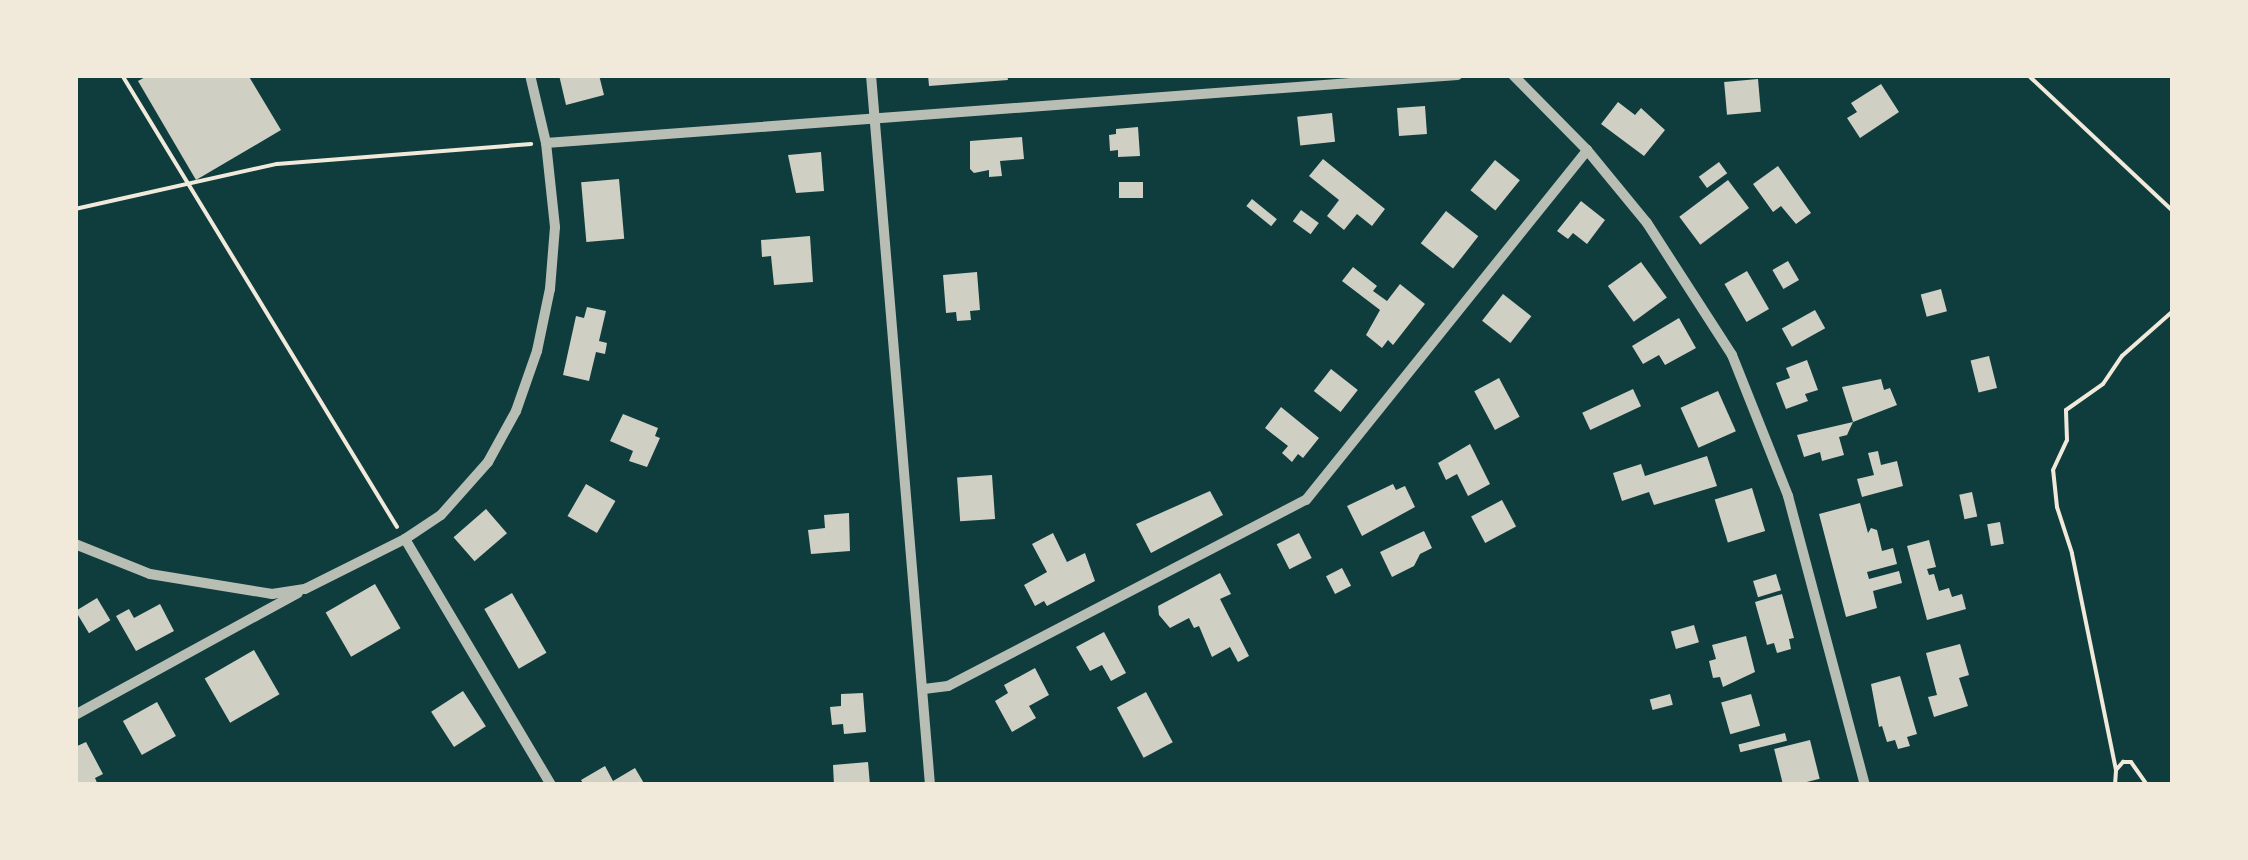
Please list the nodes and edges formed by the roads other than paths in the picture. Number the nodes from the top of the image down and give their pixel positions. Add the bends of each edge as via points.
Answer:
1 (530, 75) edge
2 (871, 75) edge
3 (1458, 75) edge
4 (1512, 75) edge
5 (874, 120) junction
6 (546, 143) junction
7 (1587, 150) junction
8 (405, 539) junction
9 (75, 544) edge
10 (305, 589) junction
11 (924, 690) junction
12 (75, 716) edge
13 (551, 785) edge
14 (930, 785) edge
15 (1865, 785) edge

1 - 6 street
2 - 5 street
3 - 5 street
4 - 7 street
5 - 6 street
5 - 11 street
6 - 8 street via 555,227 550,289 516,411 488,462 442,515
7 - 11 street via 1306,500 948,686
7 - 15 street via 1661,241 1732,356 1788,496
8 - 10 street
8 - 13 street
9 - 10 street via 122,567 185,583 272,594
10 - 12 street
11 - 14 street

